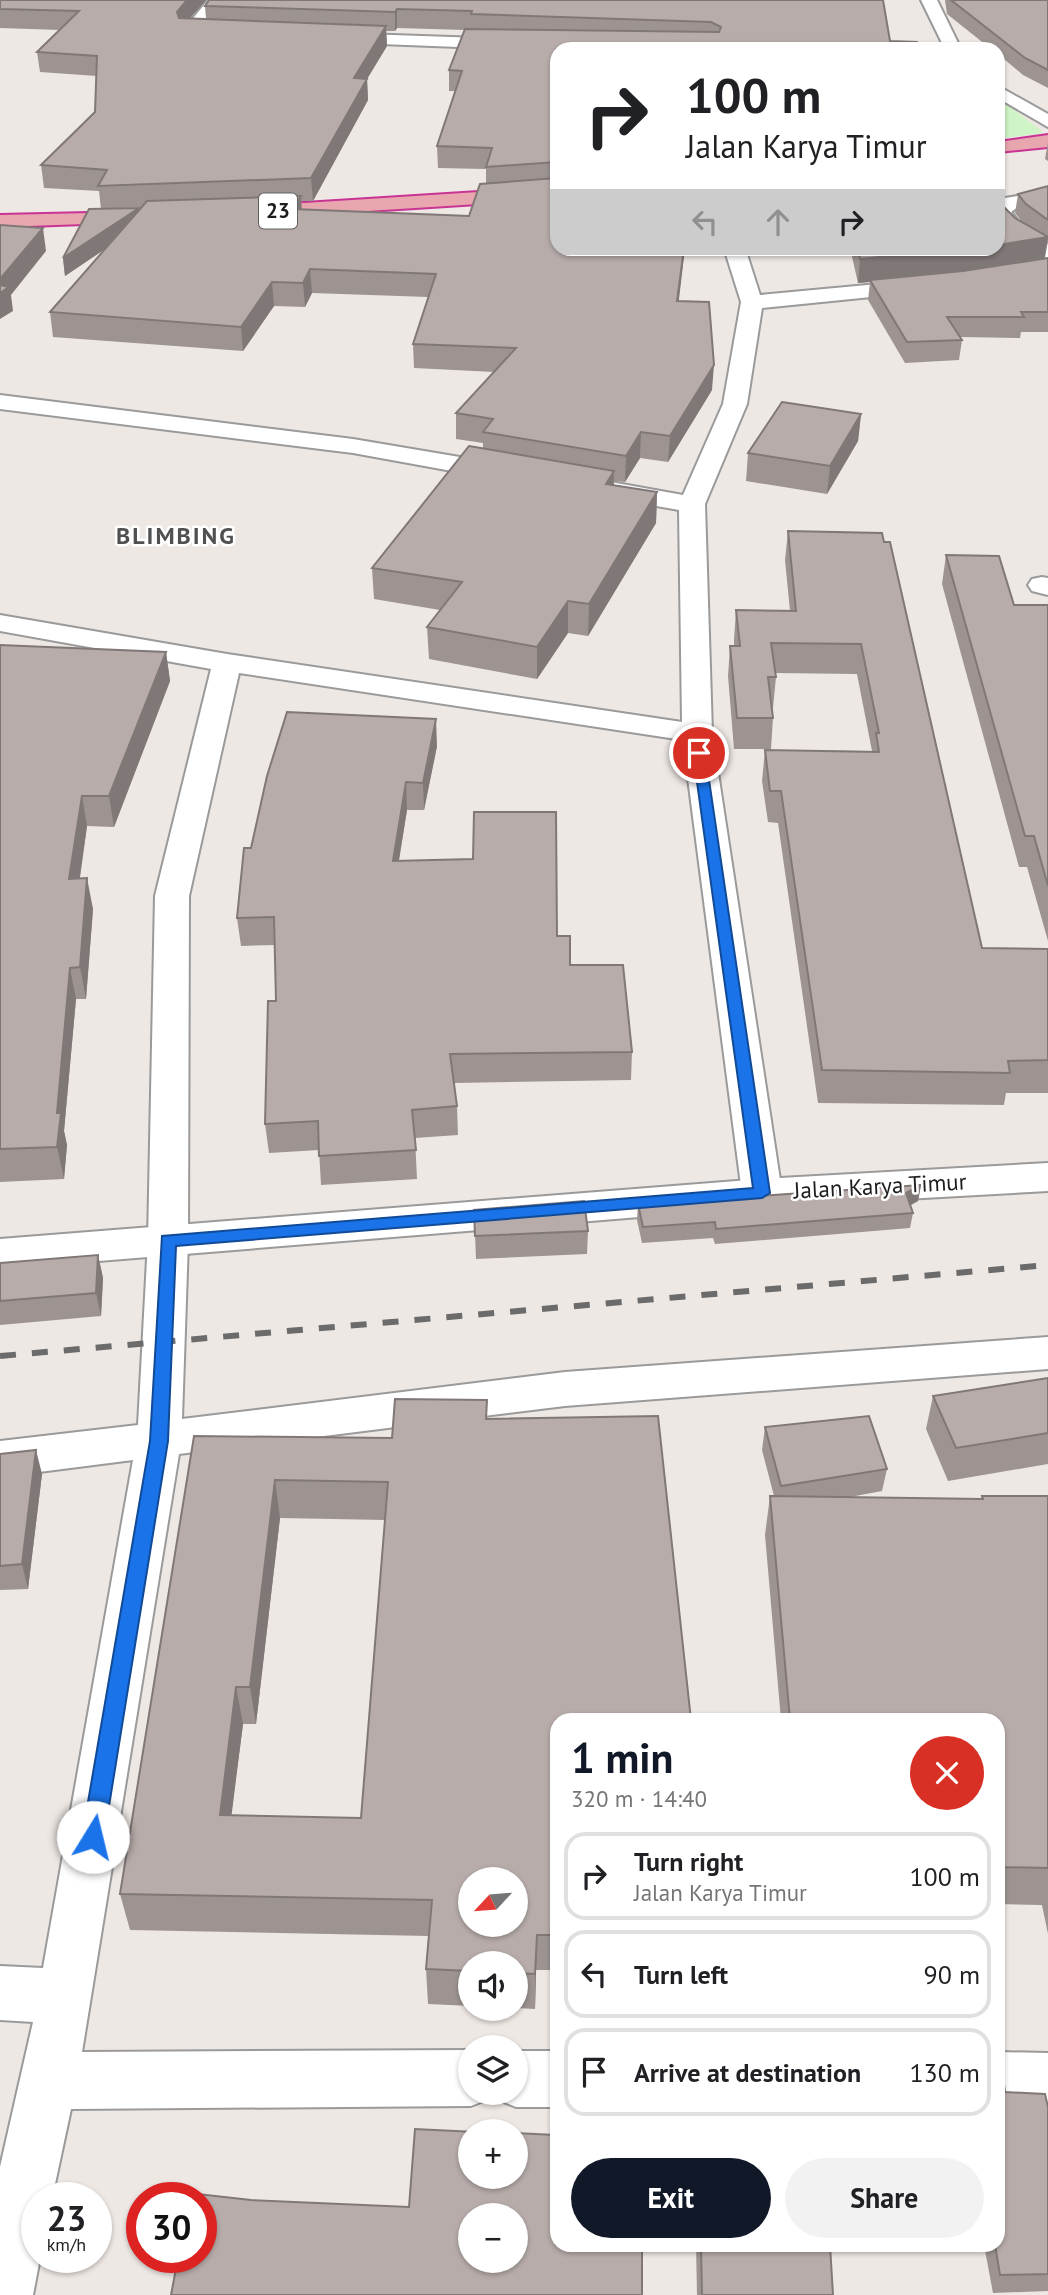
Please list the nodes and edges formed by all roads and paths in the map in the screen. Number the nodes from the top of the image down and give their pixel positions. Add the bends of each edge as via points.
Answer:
1 (216, 0) edge
2 (929, 0) edge
3 (214, 34) edge
4 (321, 38) edge
5 (950, 42) edge
6 (529, 44) edge
7 (1005, 95) edge
8 (1048, 122) edge
9 (1048, 141) edge
10 (1005, 146) edge
11 (550, 192) edge
12 (1048, 197) edge
13 (1005, 208) edge
14 (236, 213) edge
15 (155, 217) edge
16 (1005, 220) edge
17 (0, 221) edge
18 (737, 256) edge
19 (1044, 263) edge
20 (946, 284) edge
21 (752, 302) junction
22 (0, 402) edge
23 (529, 477) edge
24 (584, 486) edge
25 (692, 504) junction
26 (0, 623) edge
27 (227, 663) junction
28 (697, 733) junction
29 (1048, 1177) edge
30 (762, 1193) junction
31 (168, 1241) junction
32 (0, 1254) edge
33 (1048, 1353) edge
34 (159, 1441) junction
35 (0, 1459) edge
36 (0, 1993) edge
37 (66, 1996) junction
38 (458, 2078) edge
39 (528, 2079) edge
40 (550, 2079) edge
41 (48, 2081) junction
42 (1005, 2081) edge
43 (1048, 2082) edge
44 (2, 2295) edge

1 - 3 street via 189,33
2 - 5 street
4 - 6 street
7 - 8 street
9 - 10 highway
11 - 14 highway, 23
12 - 13 street via 1012,202
15 - 17 highway
16 - 19 street
18 - 21 street
20 - 21 street
21 - 25 street via 735,404
22 - 23 street via 353,446
24 - 25 street
25 - 28 street
26 - 27 street
27 - 28 street
27 - 31 street via 172,896
28 - 30 street
29 - 30 street, Jalan Karya Timur
30 - 31 street, Jalan Karya Timur
31 - 32 street, Jalan Karya Timur
31 - 34 street
33 - 34 street via 565,1388
34 - 35 street
34 - 37 street
36 - 37 street
37 - 41 street
38 - 41 street
39 - 40 street
41 - 44 street
42 - 43 street

